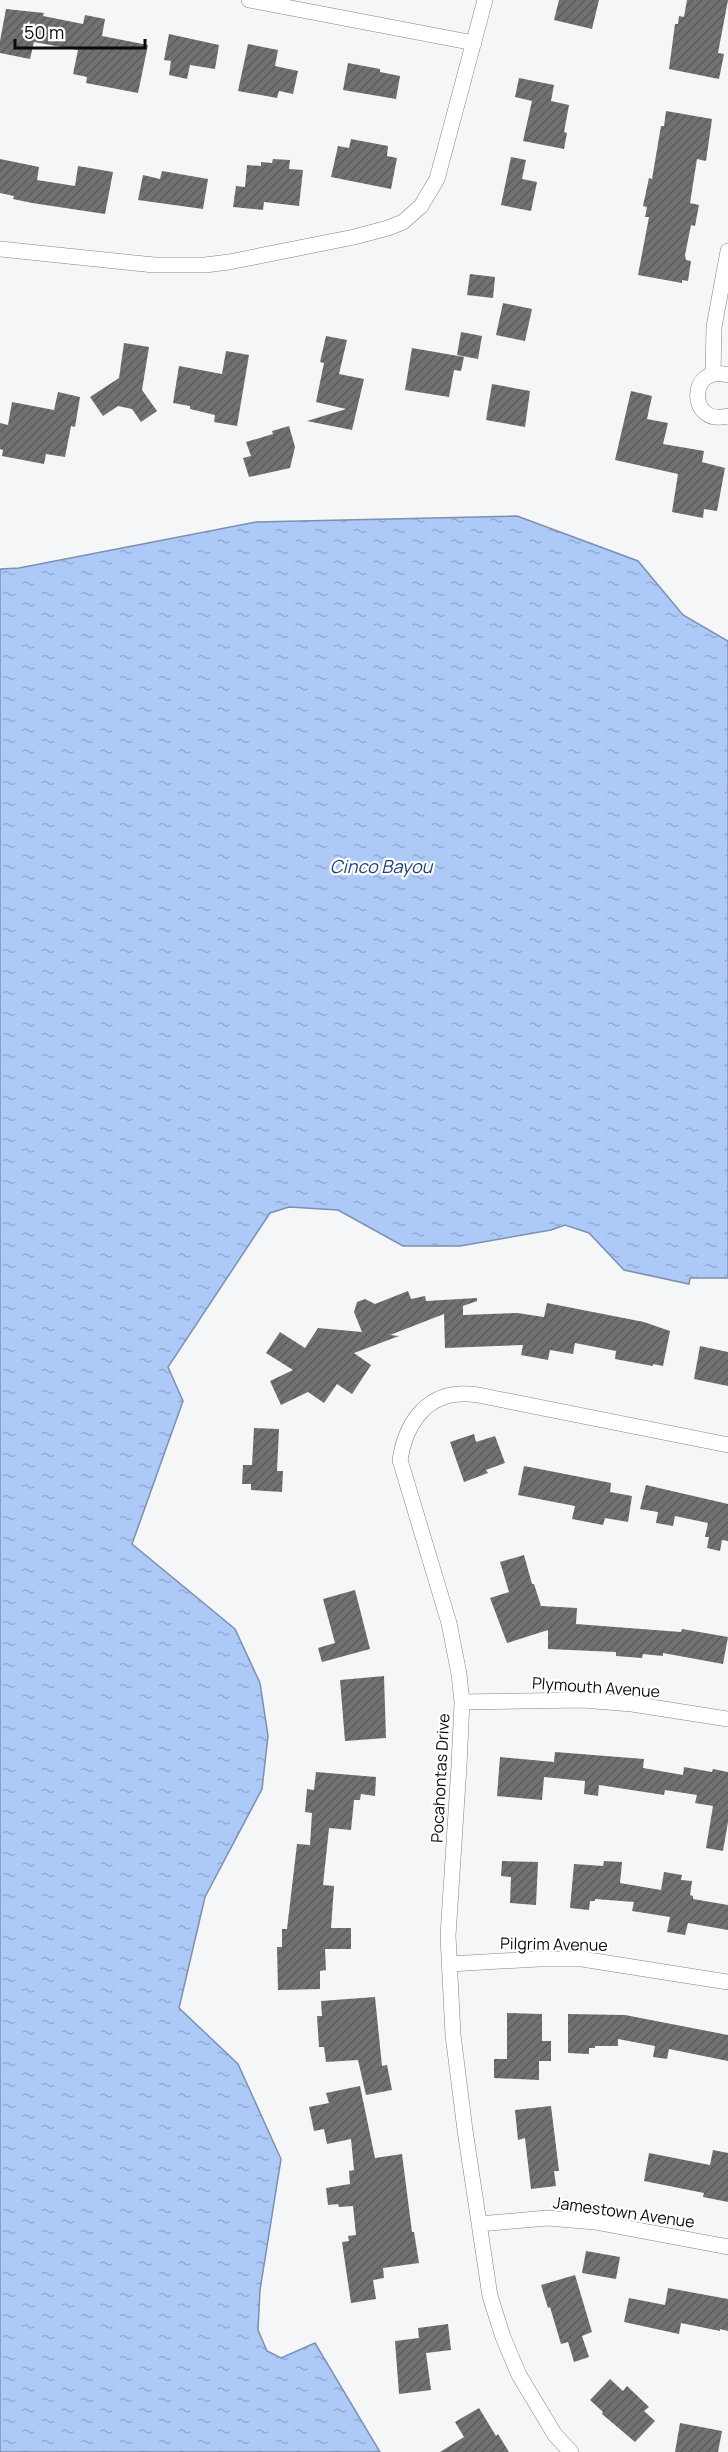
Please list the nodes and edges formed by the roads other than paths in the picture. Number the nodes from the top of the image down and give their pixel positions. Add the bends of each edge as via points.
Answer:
1 (249, 0) edge
2 (485, 0) edge
3 (474, 43) junction
4 (0, 249) edge
5 (728, 251) edge
6 (720, 374) edge
7 (728, 416) edge
8 (728, 1445) edge
9 (462, 1702) junction
10 (728, 1719) edge
11 (449, 1964) junction
12 (728, 1982) edge
13 (479, 2224) junction
14 (728, 2247) edge
15 (571, 2452) edge

1 - 3 street
2 - 3 street
3 - 4 street via 437,179 421,206 403,222 205,265 153,265
5 - 6 street via 714,327
6 - 7 street via 699,386 699,403 711,416
8 - 9 street, Pocahontas Drive via 461,1394 434,1402 419,1413 409,1425 400,1460 449,1623
9 - 10 street, Plymouth Avenue via 592,1701
9 - 11 street, Pocahontas Drive
11 - 12 street, Pilgrim Avenue via 582,1959
11 - 13 street, Pocahontas Drive via 453,2035
13 - 14 street, Jamestown Avenue via 547,2218 595,2222
13 - 15 street, Pocahontas Drive via 490,2296 503,2337 530,2395 555,2435

